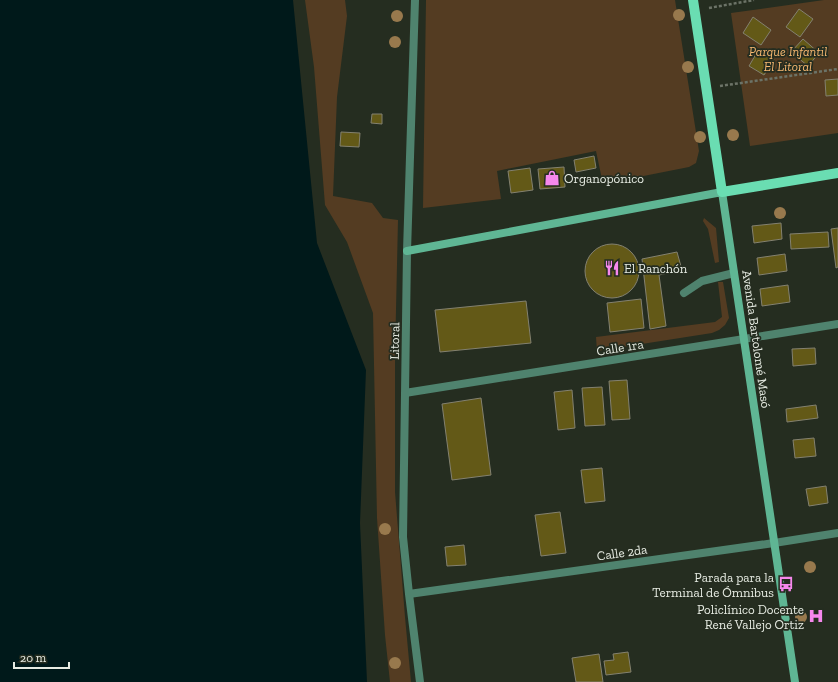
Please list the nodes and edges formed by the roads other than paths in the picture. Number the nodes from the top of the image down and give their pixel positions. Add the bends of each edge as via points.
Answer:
1 (415, 0) edge
2 (693, 0) edge
3 (838, 172) edge
4 (722, 192) junction
5 (407, 250) junction
6 (734, 273) junction
7 (684, 293) dead end
8 (838, 324) edge
9 (744, 339) junction
10 (405, 393) junction
11 (838, 533) edge
12 (774, 543) junction
13 (409, 594) junction
14 (420, 682) edge
15 (795, 682) edge

1 - 5 street, Litoral
2 - 4 main road, Avenida Bartolomé Masó
3 - 4 main road
4 - 5 main road
4 - 6 main road, Avenida Bartolomé Masó
5 - 10 street, Litoral
6 - 7 street via 702,281
6 - 9 main road, Avenida Bartolomé Masó
8 - 9 street, Calle 1ra
9 - 10 street, Calle 1ra
9 - 12 main road, Avenida Bartolomé Masó
10 - 13 street, Litoral via 403,537
11 - 12 street, Calle 2da
12 - 13 street, Calle 2da
12 - 15 main road, Avenida Bartolomé Masó
13 - 14 street, Litoral

